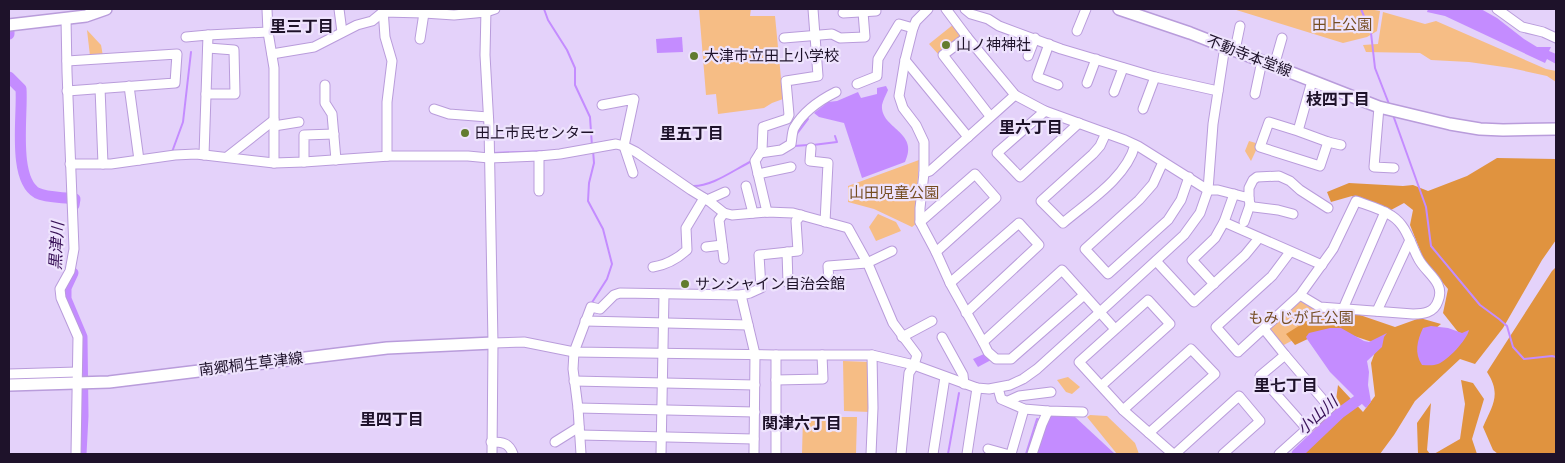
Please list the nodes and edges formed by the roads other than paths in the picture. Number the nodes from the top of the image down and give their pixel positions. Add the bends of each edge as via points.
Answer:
1 (106, 9) edge
2 (267, 9) edge
3 (339, 9) edge
4 (813, 9) edge
5 (928, 9) edge
6 (946, 9) edge
7 (965, 9) edge
8 (1086, 9) edge
9 (1119, 9) edge
10 (1497, 9) edge
11 (383, 10) edge
12 (489, 10) edge
13 (876, 11) dead end
14 (86, 12) edge
15 (863, 12) junction
16 (424, 13) junction
17 (843, 13) dead end
18 (66, 18) junction
19 (12, 25) edge
20 (1240, 26) dead end
21 (913, 28) junction
22 (1077, 31) dead end
23 (268, 32) junction
24 (342, 32) junction
25 (208, 35) junction
26 (815, 36) junction
27 (186, 37) dead end
28 (967, 37) junction
29 (784, 38) dead end
30 (1034, 38) junction
31 (1282, 38) dead end
32 (1556, 38) edge
33 (420, 40) dead end
34 (1049, 44) junction
35 (208, 48) junction
36 (1230, 48) junction
37 (272, 54) junction
38 (1028, 56) dead end
39 (1096, 59) junction
40 (905, 60) junction
41 (67, 61) junction
42 (1262, 61) junction
43 (1274, 66) junction
44 (1123, 68) junction
45 (1154, 77) junction
46 (1312, 81) junction
47 (1086, 83) dead end
48 (856, 84) dead end
49 (325, 85) dead end
50 (1058, 85) dead end
51 (129, 86) junction
52 (100, 88) junction
53 (67, 91) junction
54 (1218, 91) junction
55 (836, 92) dead end
56 (1114, 92) dead end
57 (206, 94) junction
58 (1255, 94) dead end
59 (1015, 95) junction
60 (602, 105) dead end
61 (434, 108) dead end
62 (1378, 108) junction
63 (1143, 109) dead end
64 (1045, 111) junction
65 (990, 116) junction
66 (488, 117) junction
67 (299, 122) dead end
68 (274, 123) junction
69 (1079, 123) junction
70 (1556, 129) edge
71 (1298, 131) junction
72 (1106, 133) junction
73 (334, 134) junction
74 (968, 137) junction
75 (1328, 142) junction
76 (1135, 145) junction
77 (624, 146) junction
78 (1342, 146) dead end
79 (810, 148) dead end
80 (760, 153) junction
81 (204, 155) junction
82 (387, 156) junction
83 (538, 156) junction
84 (227, 157) junction
85 (489, 158) junction
86 (139, 160) junction
87 (336, 160) junction
88 (304, 162) junction
89 (1164, 162) junction
90 (274, 163) junction
91 (70, 164) junction
92 (103, 164) junction
93 (791, 167) dead end
94 (1394, 168) dead end
95 (633, 173) dead end
96 (924, 173) junction
97 (758, 174) junction
98 (1189, 178) junction
99 (746, 186) dead end
100 (1208, 190) junction
101 (538, 191) dead end
102 (725, 192) dead end
103 (1234, 194) junction
104 (706, 199) junction
105 (1249, 202) junction
106 (1328, 208) dead end
107 (767, 212) junction
108 (1385, 212) junction
109 (724, 213) junction
110 (753, 213) junction
111 (1293, 214) dead end
112 (801, 215) junction
113 (825, 222) junction
114 (920, 222) junction
115 (1224, 222) junction
116 (1244, 222) dead end
117 (1259, 238) junction
118 (1410, 240) junction
119 (722, 245) junction
120 (706, 247) dead end
121 (892, 251) dead end
122 (786, 252) junction
123 (936, 252) junction
124 (1290, 252) junction
125 (724, 259) dead end
126 (1156, 261) junction
127 (866, 263) junction
128 (1322, 266) junction
129 (653, 267) dead end
130 (788, 282) dead end
131 (829, 282) dead end
132 (950, 283) junction
133 (1214, 284) junction
134 (664, 294) junction
135 (742, 295) junction
136 (1300, 295) junction
137 (1084, 296) junction
138 (1343, 310) junction
139 (1377, 311) junction
140 (1100, 312) junction
141 (966, 313) junction
142 (585, 321) junction
143 (932, 321) dead end
144 (664, 324) junction
145 (748, 325) junction
146 (1115, 329) junction
147 (1264, 329) junction
148 (902, 336) junction
149 (942, 336) dead end
150 (983, 342) junction
151 (493, 343) junction
152 (574, 352) junction
153 (662, 353) junction
154 (755, 354) junction
155 (776, 355) junction
156 (822, 355) junction
157 (872, 355) junction
158 (1285, 355) junction
159 (914, 366) junction
160 (9, 374) edge
161 (945, 377) junction
162 (77, 378) junction
163 (776, 380) junction
164 (574, 381) junction
165 (662, 383) junction
166 (964, 384) junction
167 (9, 385) edge
168 (755, 385) junction
169 (1101, 386) junction
170 (977, 388) junction
171 (998, 388) junction
172 (1051, 392) dead end
173 (1008, 402) junction
174 (578, 408) junction
175 (1024, 409) junction
176 (1123, 410) junction
177 (662, 411) junction
178 (755, 412) junction
179 (1048, 412) junction
180 (1083, 412) dead end
181 (1307, 429) junction
182 (580, 431) junction
183 (1149, 433) junction
184 (662, 436) junction
185 (754, 439) junction
186 (491, 442) junction
187 (555, 442) dead end
188 (988, 449) dead end
189 (1283, 453) edge
190 (76, 454) edge
191 (492, 454) edge
192 (513, 454) edge
193 (581, 454) edge
194 (661, 454) edge
195 (754, 454) edge
196 (776, 454) edge
197 (871, 454) edge
198 (901, 454) edge
199 (933, 454) edge
200 (967, 454) edge
201 (1006, 454) edge
202 (1011, 454) edge
203 (1032, 454) edge
204 (1174, 454) edge
205 (1223, 454) edge

1 - 14 main road
2 - 23 street
3 - 24 street
4 - 26 street
5 - 21 street
6 - 28 street
7 - 30 street
8 - 22 street
9 - 36 main road, 不動寺本堂線
10 - 32 street via 1522,27
11 - 16 street
11 - 24 street via 372,21
11 - 82 street via 385,37 392,61 387,102
12 - 16 street via 454,15
12 - 66 street via 485,55
13 - 15 street
14 - 18 main road
15 - 17 street
15 - 26 street via 865,37
16 - 33 street
18 - 19 main road
18 - 41 street
20 - 36 street
21 - 40 street
21 - 48 street via 899,24 878,59 877,76
23 - 25 street
23 - 37 street
24 - 37 street via 314,47
25 - 27 street
25 - 35 street
26 - 29 street
26 - 80 street via 818,76 786,81 789,115 762,127
28 - 59 street
28 - 65 street via 943,55
30 - 34 street
30 - 38 street
31 - 43 street
34 - 39 street
34 - 50 street via 1037,77
35 - 57 street
35 - 57 street via 234,50 235,94
36 - 42 main road, 不動寺本堂線
36 - 54 street
37 - 68 street
39 - 44 street
39 - 47 street
40 - 74 street
40 - 96 street via 899,96 924,142
41 - 51 street via 176,54 175,84
41 - 53 street
42 - 43 main road, 不動寺本堂線
42 - 58 street
43 - 46 main road, 不動寺本堂線
44 - 45 street
44 - 56 street
45 - 54 street
45 - 63 street
46 - 62 main road, 不動寺本堂線
46 - 71 street
49 - 73 street via 325,103 332,114
51 - 52 street
51 - 86 street
52 - 53 street
52 - 92 street
53 - 91 street
54 - 100 street
55 - 80 street via 807,112 794,129 791,144 781,150
57 - 81 street
59 - 64 street
59 - 65 street
60 - 77 street via 635,96
61 - 66 street via 449,114
62 - 70 main road, 不動寺本堂線 via 1480,129
62 - 94 street via 1374,167
64 - 69 street
64 - 69 street via 997,152 1020,177
65 - 74 street
66 - 85 street
67 - 68 street
68 - 84 street
68 - 90 street
69 - 72 street
71 - 75 street
71 - 75 street via 1269,122 1260,147 1320,166
72 - 76 street
72 - 76 street via 1093,154 1041,201 1063,223 1121,172
73 - 87 street
73 - 88 street via 304,135
74 - 96 street
75 - 78 street
76 - 89 street
77 - 83 street via 616,144
77 - 95 street
77 - 104 street
79 - 113 street via 810,162 828,163
80 - 97 street via 756,161
81 - 84 street
81 - 86 street
82 - 85 street
82 - 87 street
83 - 85 street
83 - 101 street
84 - 90 street
85 - 151 street
86 - 92 street
87 - 88 street
88 - 90 street
89 - 98 street
89 - 98 street via 1153,184 1139,200 1085,249 1108,274 1168,220 1181,200
91 - 92 street
91 - 162 street via 74,249 70,271 60,289 78,337
93 - 97 street
96 - 114 street
97 - 107 street
98 - 100 street
99 - 110 street
100 - 103 street
100 - 126 street via 1200,213 1184,235
102 - 104 street
103 - 105 street
103 - 115 street
104 - 109 street
104 - 129 street via 686,228 687,250 680,257
105 - 106 street via 1251,183 1257,177 1279,176
105 - 111 street via 1254,207
105 - 116 street
107 - 110 street
107 - 112 street
108 - 118 street via 1405,229
108 - 128 street via 1356,201
108 - 138 street
109 - 110 street via 732,216
109 - 119 street via 720,220
112 - 113 street
112 - 122 street via 796,221 798,252
113 - 127 street via 848,228
114 - 123 street
114 - 123 street via 975,174 996,198
115 - 117 street
115 - 133 street via 1215,238 1192,260
117 - 124 street
117 - 133 street via 1246,255
118 - 139 street
118 - 139 street via 1418,260 1439,286 1437,304 1426,314
119 - 120 street
119 - 125 street
121 - 127 street
122 - 130 street
122 - 135 street via 759,255 761,288
123 - 132 street
124 - 128 street
124 - 147 street via 1272,276 1216,327 1238,352
126 - 133 street via 1194,302
126 - 140 street
127 - 131 street via 828,266
127 - 148 street
128 - 136 street
132 - 141 street
132 - 141 street via 1019,222 1039,245
134 - 135 street
134 - 142 street via 614,295 600,309 591,307
134 - 144 street
135 - 145 street
136 - 138 street via 1320,308
136 - 147 street
137 - 140 street
137 - 150 street via 1011,359 996,359
137 - 150 street via 1062,270
138 - 139 street
140 - 146 street
140 - 171 street via 1024,379
141 - 150 street
142 - 144 street
142 - 152 street
143 - 148 street
144 - 145 street
144 - 153 street
145 - 154 street
146 - 169 street via 1079,362
146 - 169 street via 1148,300 1170,324
147 - 158 street
148 - 159 street via 917,355
149 - 166 street via 963,375
151 - 152 street via 524,342
151 - 162 main road, 南郷桐生草津線 via 387,348 131,379
151 - 186 street
152 - 153 street
152 - 164 street
153 - 154 street
153 - 165 street
154 - 155 street
154 - 168 street
155 - 156 street
155 - 163 street
156 - 157 street
156 - 163 street via 823,379
157 - 159 street
157 - 197 street via 874,408
158 - 181 street via 1330,408
158 - 181 street via 1260,376
159 - 161 street
159 - 198 street via 909,373
160 - 162 street
161 - 166 street
161 - 199 street
162 - 167 main road, 南郷桐生草津線
162 - 190 street
163 - 196 street
164 - 165 street
164 - 174 street
165 - 168 street
165 - 177 street
166 - 170 street
168 - 178 street
169 - 176 street
170 - 171 street
170 - 200 street
171 - 173 street via 1001,399
172 - 173 street via 1019,396
173 - 175 street
174 - 177 street
174 - 182 street
175 - 179 street
175 - 202 street
176 - 183 street
176 - 183 street via 1192,349 1215,374
177 - 178 street
177 - 184 street
178 - 185 street
179 - 180 street
179 - 203 street
181 - 189 street
182 - 184 street
182 - 187 street
182 - 193 street
183 - 204 street
184 - 185 street
184 - 194 street
185 - 195 street
186 - 191 street
186 - 192 street via 508,444
188 - 201 street
204 - 205 street via 1238,396 1260,421

